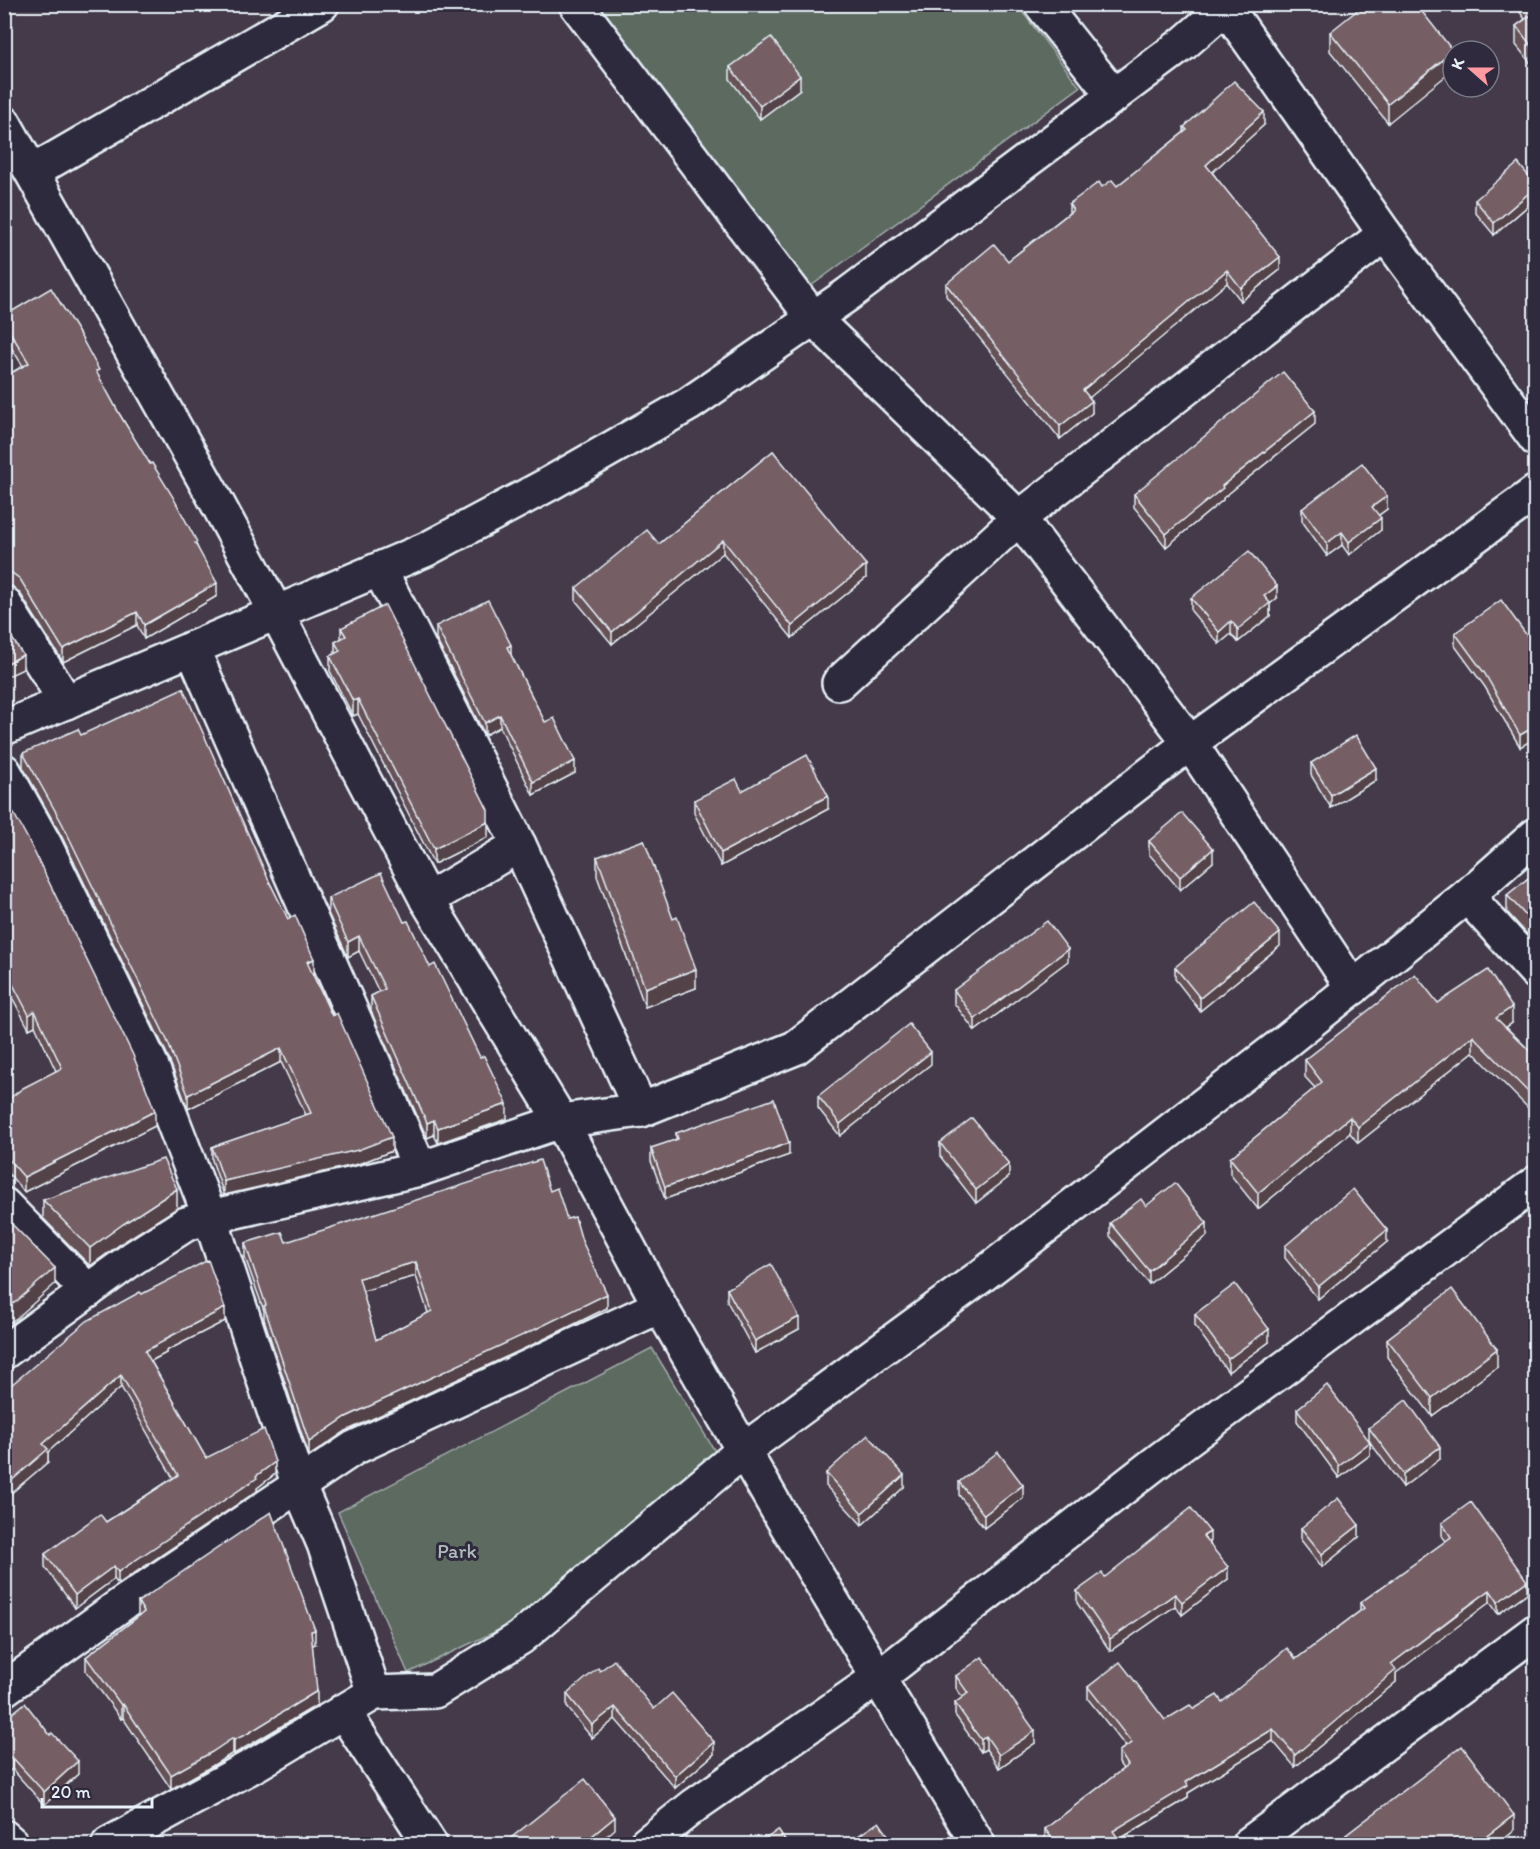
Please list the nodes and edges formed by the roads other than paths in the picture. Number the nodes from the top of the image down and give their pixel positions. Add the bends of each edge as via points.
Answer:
1 (322, 4) edge
2 (576, 4) edge
3 (1041, 4) edge
4 (1228, 6) edge
5 (1114, 96) junction
6 (4, 123) edge
7 (32, 172) junction
8 (1385, 234) junction
9 (813, 318) junction
10 (1536, 439) edge
11 (1536, 492) edge
12 (1019, 518) junction
13 (380, 570) junction
14 (4, 603) edge
15 (277, 614) junction
16 (192, 648) junction
17 (839, 683) dead end
18 (66, 702) junction
19 (4, 728) edge
20 (1190, 743) junction
21 (4, 771) edge
22 (1536, 835) edge
23 (519, 845) junction
24 (1467, 896) junction
25 (427, 900) junction
26 (1536, 972) edge
27 (1353, 988) junction
28 (641, 1110) junction
29 (561, 1121) junction
30 (420, 1169) junction
31 (1536, 1183) edge
32 (4, 1205) edge
33 (210, 1217) junction
34 (88, 1291) junction
35 (660, 1306) junction
36 (4, 1352) edge
37 (744, 1450) junction
38 (299, 1486) junction
39 (1536, 1631) edge
40 (878, 1678) junction
41 (4, 1689) edge
42 (374, 1693) junction
43 (343, 1711) junction
44 (4, 1837) edge
45 (12, 1845) edge
46 (109, 1845) edge
47 (430, 1845) edge
48 (646, 1845) edge
49 (978, 1845) edge
50 (1249, 1845) edge

1 - 7 street
2 - 9 street
3 - 5 street
4 - 5 street
4 - 8 street
5 - 9 street
6 - 7 street
7 - 15 street
8 - 10 street
8 - 12 street
9 - 12 street
9 - 13 street via 689,404 549,484
11 - 20 street
12 - 17 street
12 - 20 street
13 - 15 street
13 - 23 street
14 - 18 street
15 - 16 street
15 - 25 street
16 - 18 street
16 - 30 street
18 - 19 street
20 - 27 street
20 - 28 street via 795,1048
21 - 33 street via 45,845 150,1062
22 - 24 street
23 - 25 street
23 - 28 street
24 - 26 street
24 - 27 street
25 - 29 street
27 - 37 street via 984,1274
28 - 29 street
29 - 30 street
29 - 35 street
30 - 33 street
31 - 40 street via 1162,1458
32 - 34 street
33 - 34 street via 186,1224
33 - 38 street
34 - 36 street
35 - 37 street
35 - 38 street via 354,1448
37 - 40 street
37 - 42 street via 520,1638 435,1691
38 - 41 street via 122,1604
38 - 42 street via 324,1544
39 - 50 street
40 - 48 street via 695,1805
40 - 49 street
42 - 43 street
43 - 46 street
43 - 47 street
44 - 45 street

